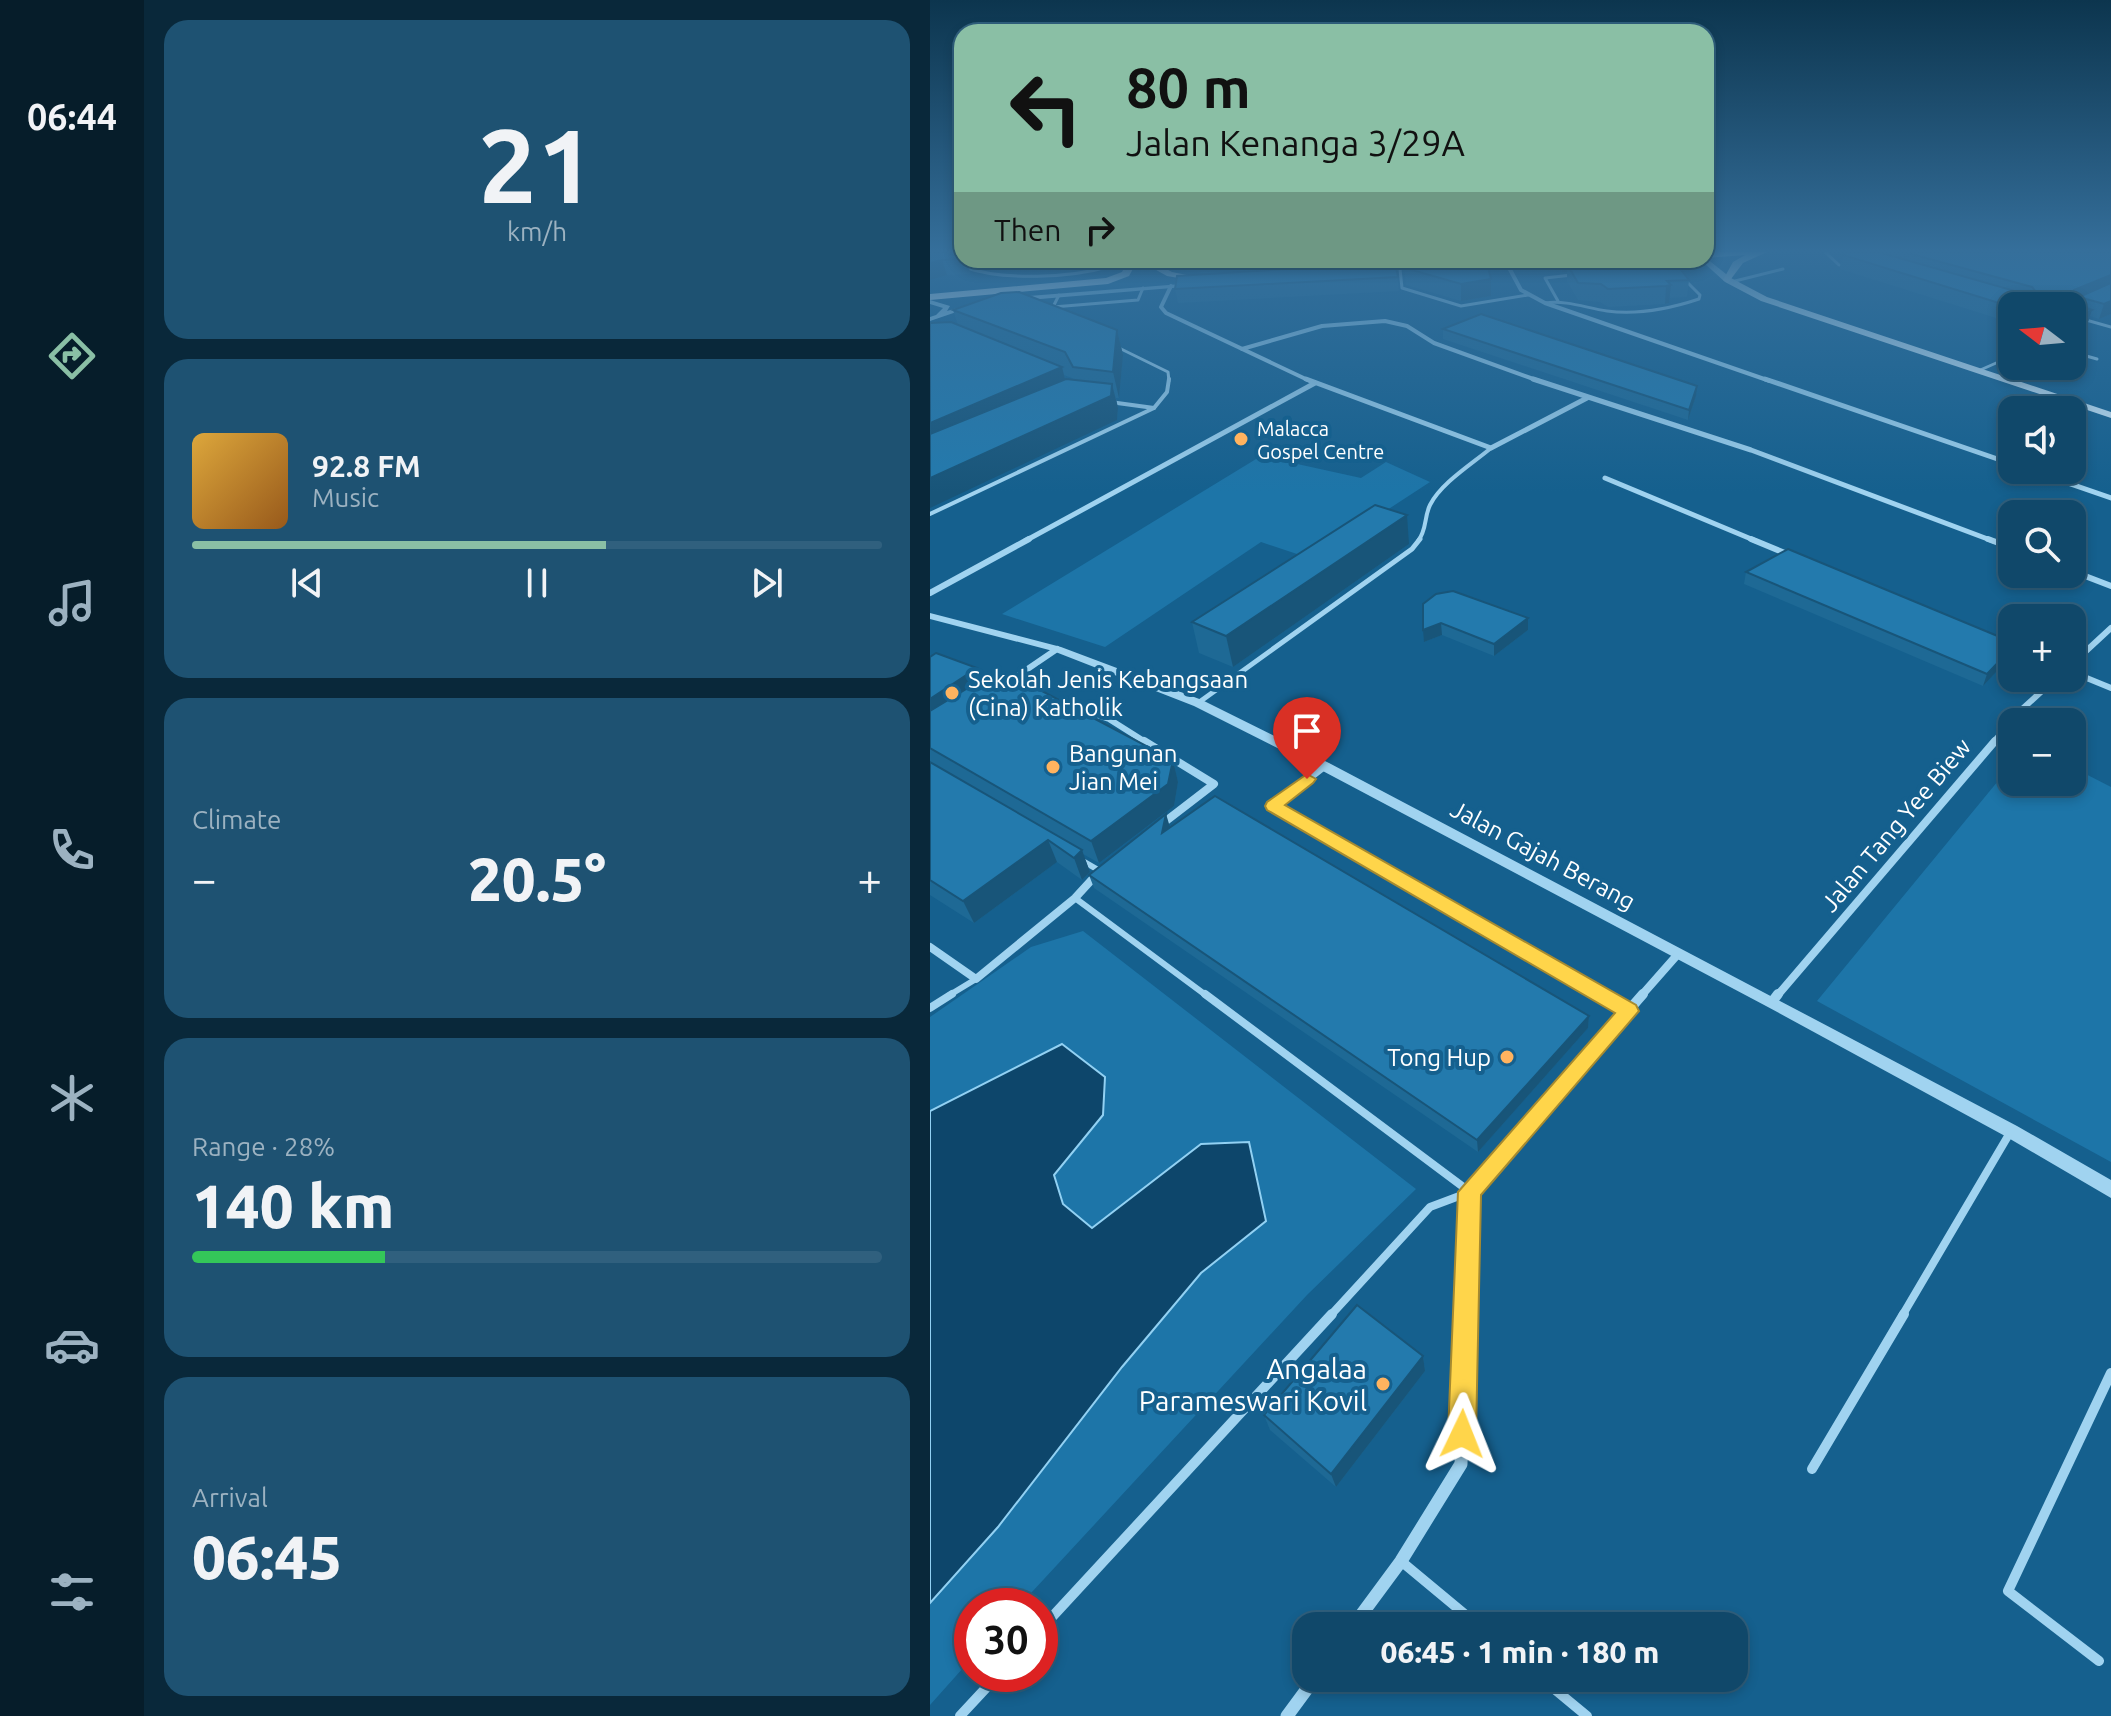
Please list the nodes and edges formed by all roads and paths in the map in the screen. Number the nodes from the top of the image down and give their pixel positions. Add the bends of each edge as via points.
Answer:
1 (1206, 332) edge
2 (1302, 332) edge
3 (1416, 332) edge
4 (1629, 332) edge
5 (1862, 332) edge
6 (1112, 345) edge
7 (1242, 349) junction
8 (2086, 356) edge
9 (2097, 359) dead end
10 (1998, 362) edge
11 (1978, 371) junction
12 (1315, 383) junction
13 (1587, 398) junction
14 (1098, 401) edge
15 (1154, 408) junction
16 (2111, 415) edge
17 (1491, 448) junction
18 (1998, 459) edge
19 (1605, 478) dead end
20 (2070, 484) edge
21 (2111, 498) edge
22 (930, 514) edge
23 (1998, 543) edge
24 (1794, 556) edge
25 (2086, 576) edge
26 (2111, 586) edge
27 (930, 593) edge
28 (930, 616) edge
29 (2111, 628) edge
30 (1057, 649) junction
31 (2086, 651) edge
32 (2086, 678) edge
33 (1006, 684) junction
34 (2111, 688) edge
35 (1020, 689) edge
36 (993, 692) edge
37 (2041, 692) edge
38 (1050, 699) edge
39 (1198, 703) junction
40 (1324, 766) junction
41 (1157, 827) edge
42 (1074, 856) edge
43 (1111, 862) edge
44 (1100, 871) junction
45 (1075, 898) junction
46 (930, 947) edge
47 (1678, 954) junction
48 (976, 979) junction
49 (1772, 1002) junction
50 (930, 1008) edge
51 (1629, 1011) junction
52 (2011, 1131) junction
53 (2111, 1190) edge
54 (1470, 1192) junction
55 (2111, 1373) edge
56 (1812, 1469) dead end
57 (1401, 1561) junction
58 (1058, 1610) edge
59 (1363, 1612) edge
60 (1462, 1612) edge
61 (2099, 1661) dead end
62 (982, 1692) edge
63 (1305, 1692) edge
64 (1558, 1692) edge
65 (960, 1716) edge
66 (1287, 1716) edge
67 (1587, 1716) edge

1 - 7 street
2 - 7 street
3 - 13 street
4 - 18 street
5 - 11 main road
6 - 15 lane via 1168,372 1172,384
7 - 12 street
8 - 9 lane
10 - 11 lane
11 - 16 main road
12 - 17 street
12 - 27 street
13 - 17 street
13 - 23 street via 1751,450
14 - 15 lane
15 - 22 lane
17 - 39 lane via 1437,495 1424,534 1412,549
19 - 24 street
20 - 21 street
25 - 26 street
28 - 30 street, Jalan Gajah Berang
29 - 31 street
30 - 33 street
30 - 39 street, Jalan Gajah Berang
32 - 34 street
33 - 35 street
33 - 36 street
37 - 49 street, Jalan Tang Yee Biew
38 - 41 street via 1109,719 1214,784
39 - 40 street, Jalan Gajah Berang
40 - 47 street, Jalan Gajah Berang
40 - 51 street via 1273,806
42 - 44 lane
43 - 44 street
44 - 45 street
45 - 48 street
45 - 54 lane
46 - 48 street
47 - 49 street, Jalan Gajah Berang
47 - 51 street
48 - 50 lane
49 - 52 street, Jalan Gajah Berang
51 - 54 street
52 - 53 street, Jalan Gajah Berang
52 - 56 lane
54 - 57 street via 1461,1464
54 - 58 lane via 1430,1207
55 - 61 lane via 2008,1591
57 - 59 street
57 - 60 lane
62 - 65 lane
63 - 66 street
64 - 67 lane

